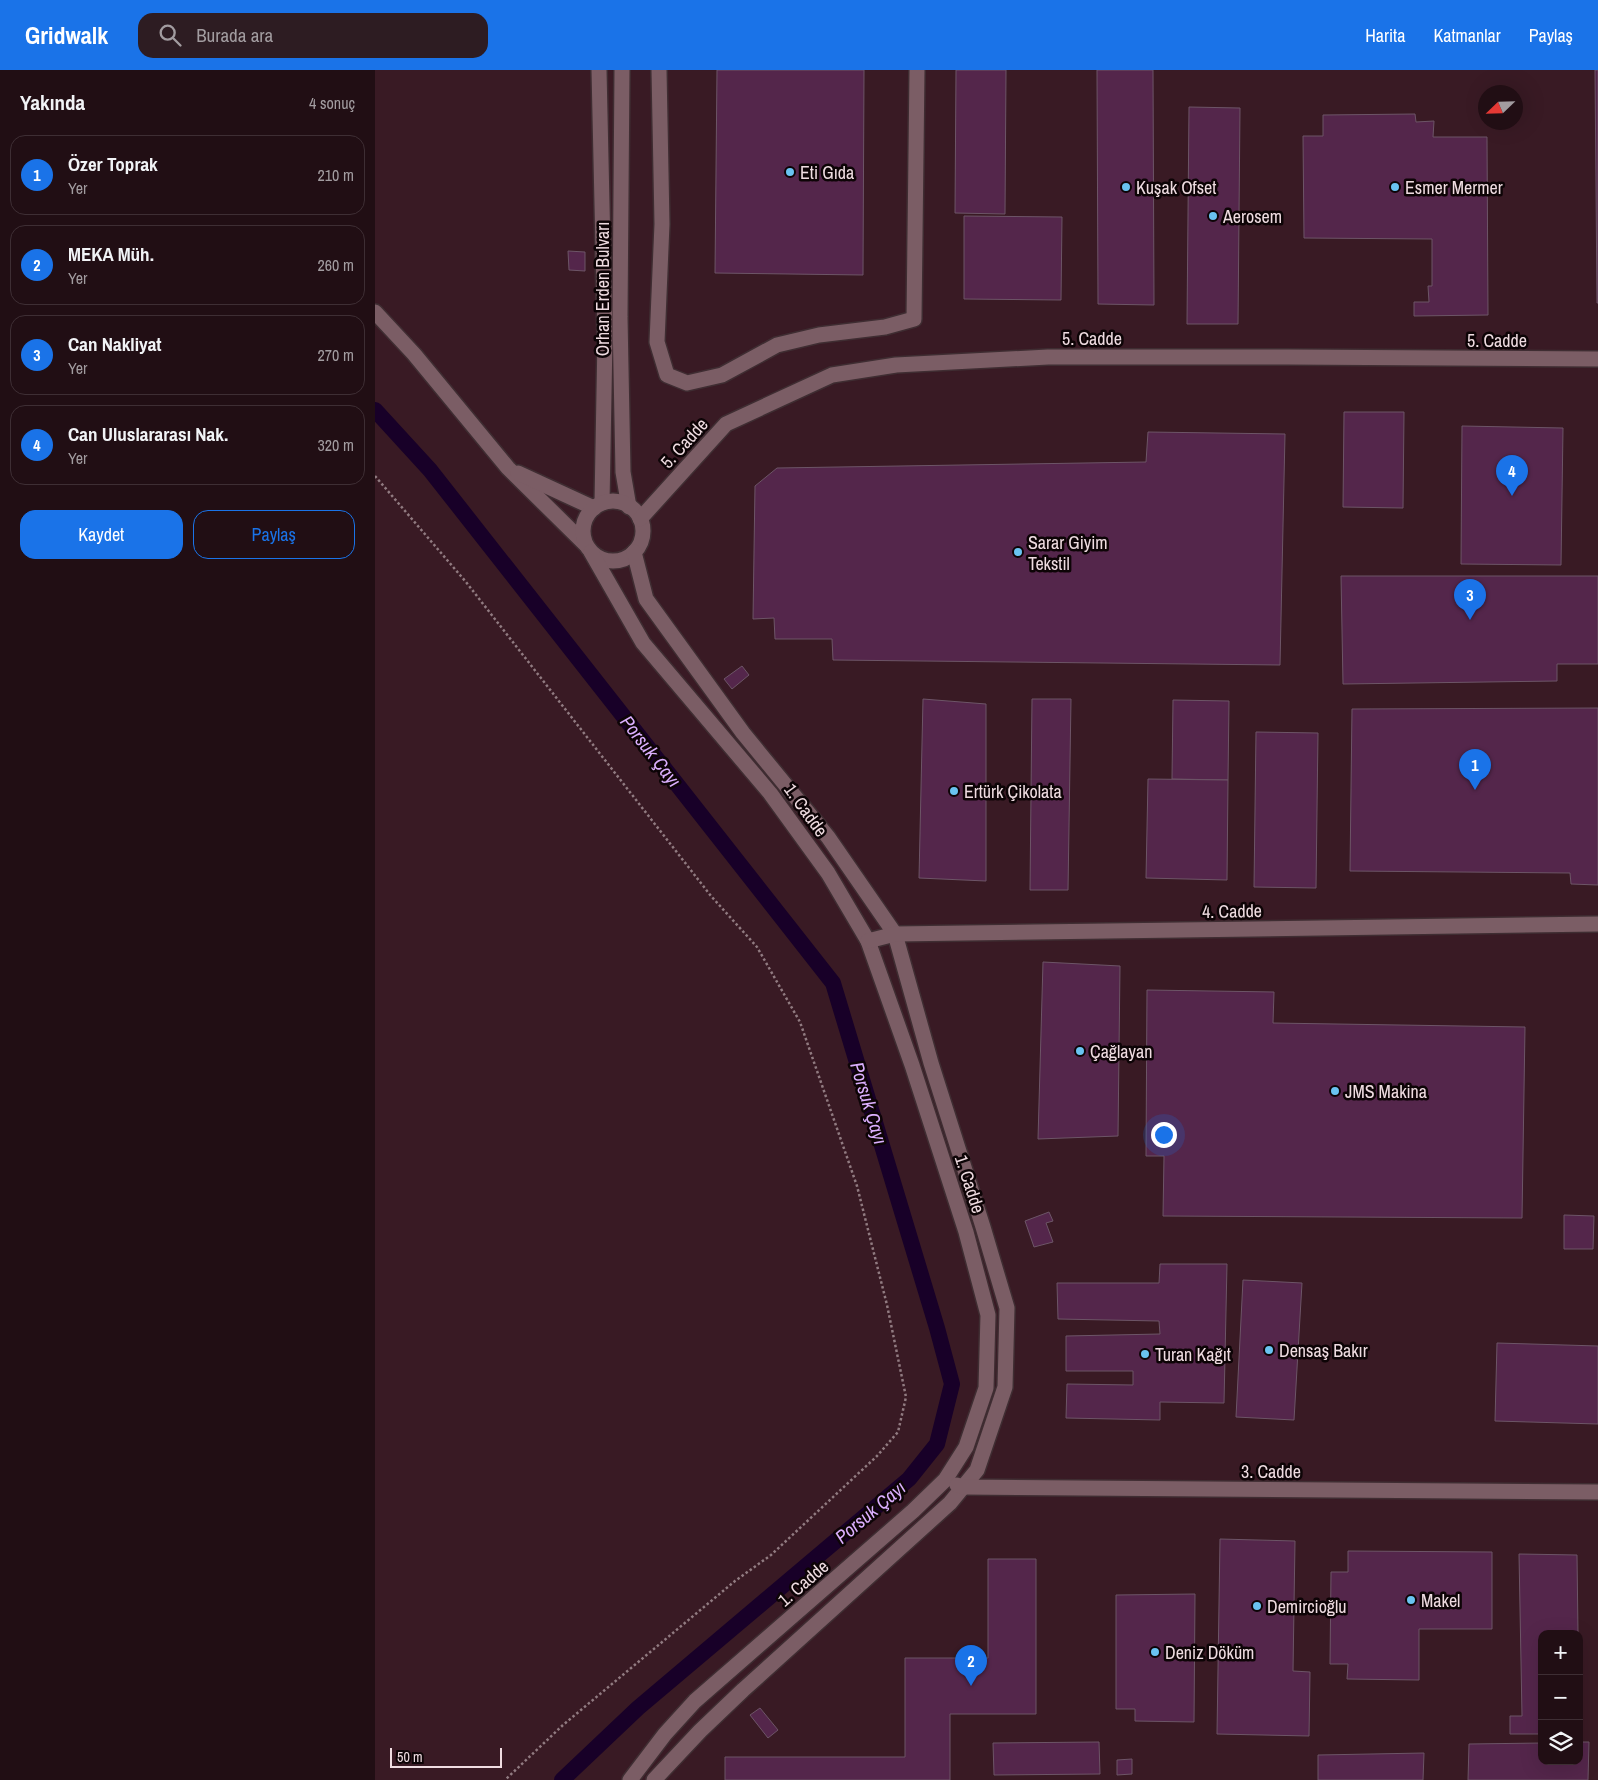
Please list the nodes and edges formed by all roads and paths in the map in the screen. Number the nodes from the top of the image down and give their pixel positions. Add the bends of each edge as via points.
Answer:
1 (599, 70) edge
2 (622, 70) edge
3 (659, 70) edge
4 (917, 70) edge
5 (375, 312) edge
6 (1598, 359) edge
7 (507, 468) junction
8 (375, 476) edge
9 (598, 506) junction
10 (629, 507) junction
11 (640, 519) junction
12 (589, 548) junction
13 (634, 552) junction
14 (1598, 924) edge
15 (895, 934) junction
16 (868, 941) junction
17 (945, 1480) junction
18 (963, 1487) junction
19 (1598, 1492) edge
20 (505, 1780) edge
21 (630, 1780) edge
22 (654, 1780) edge

1 - 9 street, Orhan Erden Bulvarı via 605,338
2 - 10 street, Orhan Erden Bulvarı via 622,453
3 - 4 street via 662,224 657,342 667,375 687,383 722,375 777,345 915,319
5 - 7 street via 414,354
6 - 11 street, 5. Cadde via 1047,357 896,365 832,376 726,424
7 - 9 street
7 - 12 street
8 - 20 path via 466,582 711,896 757,947 800,1022 857,1186 906,1396 898,1432 877,1456 771,1555 735,1581 563,1725
9 - 10 street via 611,502
9 - 12 street, Orhan Erden Bulvarı via 583,525 583,535
10 - 11 street
11 - 13 street via 642,537
12 - 13 street via 599,558 608,561 626,558
12 - 16 street, 1. Cadde via 643,644 770,793 828,873
13 - 15 street, 1. Cadde via 646,599 743,733 828,837
14 - 15 street, 4. Cadde
15 - 16 street, 4. Cadde
15 - 18 street, 1. Cadde via 1007,1308 1005,1387 977,1470
16 - 17 street, 1. Cadde via 966,1232 988,1315 986,1388 966,1447
17 - 18 street, 3. Cadde
17 - 21 street, 1. Cadde via 695,1701
18 - 19 street, 3. Cadde
18 - 22 street, 1. Cadde via 943,1509 743,1690

